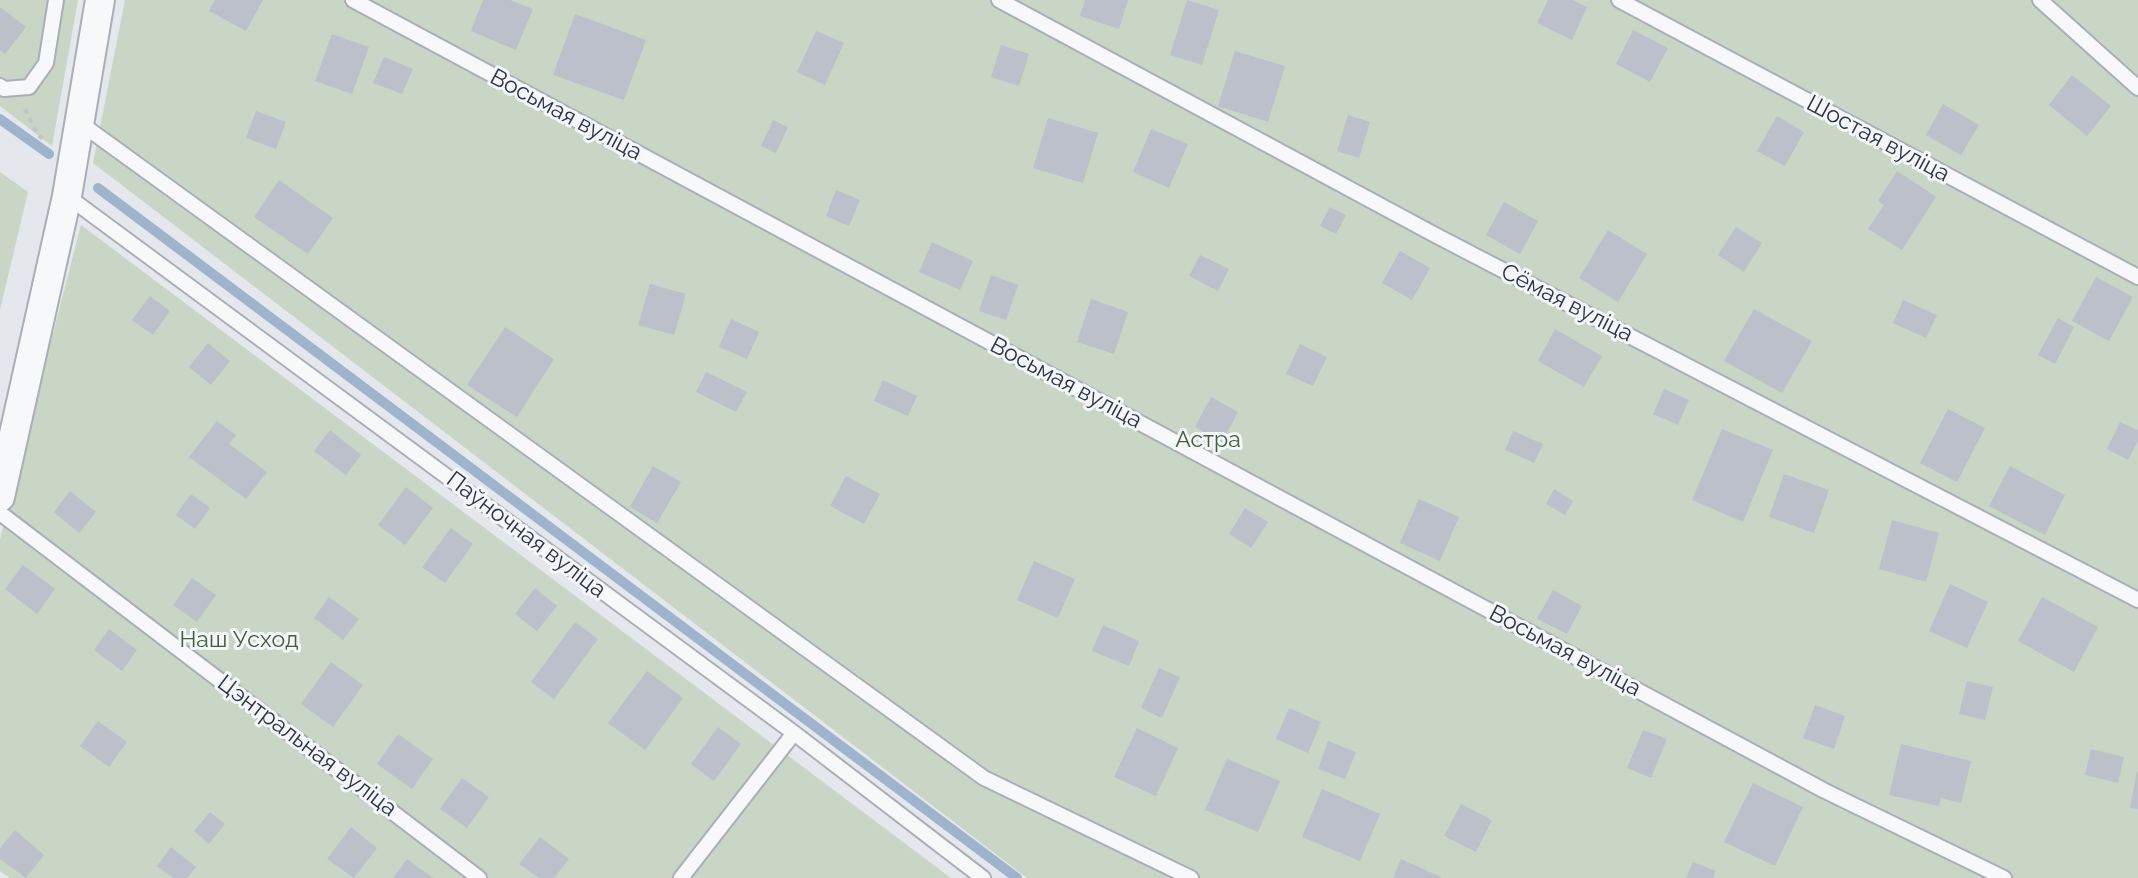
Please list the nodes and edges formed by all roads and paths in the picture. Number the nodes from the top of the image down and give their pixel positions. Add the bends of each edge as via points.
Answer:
1 (56, 0) edge
2 (100, 0) edge
3 (353, 0) edge
4 (999, 0) edge
5 (1619, 0) edge
6 (2040, 0) edge
7 (2, 87) edge
8 (2138, 88) edge
9 (80, 123) junction
10 (74, 157) junction
11 (67, 196) junction
12 (2138, 277) edge
13 (0, 497) edge
14 (0, 513) edge
15 (2138, 600) edge
16 (794, 733) junction
17 (479, 878) edge
18 (681, 878) edge
19 (983, 878) edge
20 (1191, 878) edge
21 (2004, 878) edge

1 - 7 lane via 46,63 29,87
2 - 9 street
3 - 21 lane, Восьмая вуліца via 1813,784
4 - 15 lane, Сёмая вуліца via 1449,242
5 - 12 lane, Шостая вуліца
6 - 8 lane
7 - 10 path via 29,112 38,135 62,154
9 - 10 street
9 - 20 lane via 984,778
10 - 11 street
11 - 13 street
11 - 16 lane, Паўночная вуліца
14 - 17 lane, Цэнтральная вуліца
16 - 18 lane
16 - 19 lane, Паўночная вуліца

